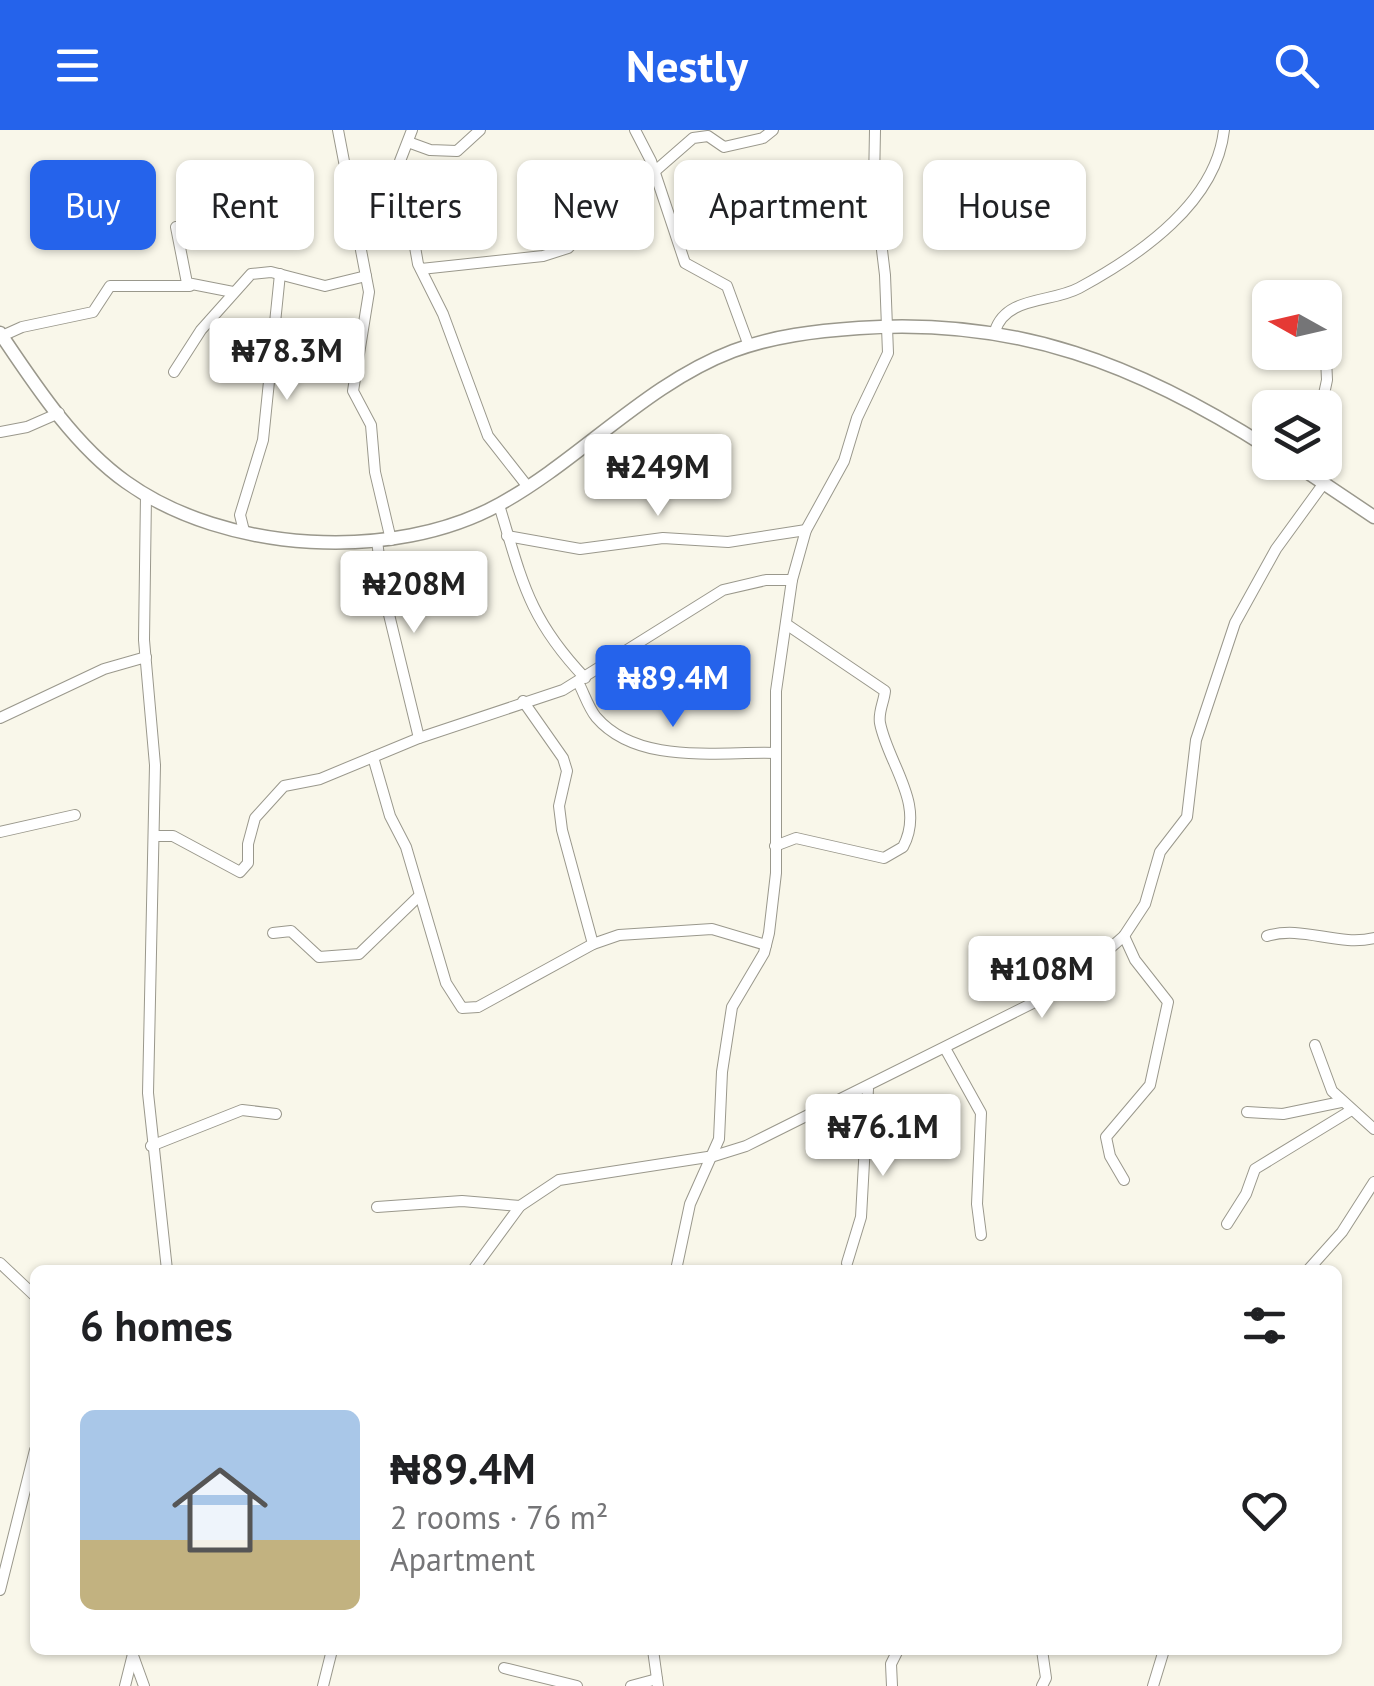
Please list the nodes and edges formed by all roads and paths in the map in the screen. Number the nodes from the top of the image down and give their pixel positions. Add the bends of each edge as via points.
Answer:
1 (338, 130) edge
2 (480, 130) edge
3 (635, 130) edge
4 (773, 130) edge
5 (874, 130) edge
6 (1224, 130) edge
7 (410, 136) edge
8 (649, 160) edge
9 (654, 172) joint
10 (182, 250) edge
11 (562, 250) edge
12 (421, 269) junction
13 (280, 274) junction
14 (366, 276) junction
15 (190, 286) junction
16 (233, 292) junction
17 (888, 326) junction
18 (995, 331) junction
19 (1, 334) edge
20 (750, 346) junction
21 (174, 372) dead end
22 (59, 413) junction
23 (0, 432) edge
24 (1252, 437) edge
25 (1321, 480) edge
26 (1324, 483) junction
27 (528, 487) junction
28 (146, 495) junction
29 (499, 505) junction
30 (1374, 517) edge
31 (806, 530) junction
32 (244, 531) junction
33 (507, 536) junction
34 (384, 540) junction
35 (792, 580) junction
36 (786, 624) junction
37 (146, 656) junction
38 (581, 680) junction
39 (523, 702) junction
40 (0, 718) edge
41 (419, 738) junction
42 (776, 753) junction
43 (373, 757) junction
44 (75, 816) dead end
45 (0, 832) edge
46 (155, 836) junction
47 (775, 846) junction
48 (418, 897) junction
49 (273, 932) dead end
50 (1124, 936) junction
51 (1267, 936) dead end
52 (1374, 938) edge
53 (593, 944) junction
54 (766, 945) junction
55 (1315, 1045) dead end
56 (946, 1050) junction
57 (868, 1089) junction
58 (1340, 1102) junction
59 (1350, 1111) junction
60 (1247, 1112) dead end
61 (276, 1114) dead end
62 (1374, 1129) edge
63 (151, 1146) junction
64 (714, 1156) junction
65 (1124, 1180) dead end
66 (1374, 1182) edge
67 (520, 1206) junction
68 (377, 1207) dead end
69 (1227, 1224) dead end
70 (980, 1235) dead end
71 (0, 1263) edge
72 (847, 1263) dead end
73 (165, 1265) edge
74 (477, 1265) edge
75 (677, 1265) edge
76 (1312, 1265) edge
77 (30, 1291) edge
78 (30, 1470) edge
79 (0, 1590) edge
80 (131, 1655) edge
81 (133, 1655) edge
82 (331, 1655) edge
83 (654, 1655) edge
84 (896, 1655) edge
85 (1043, 1655) edge
86 (1162, 1655) edge
87 (504, 1668) dead end
88 (658, 1683) edge
89 (125, 1686) edge
90 (144, 1686) edge
91 (323, 1686) edge
92 (577, 1686) edge
93 (631, 1686) edge
94 (892, 1686) edge
95 (1042, 1686) edge
96 (1152, 1686) edge

1 - 14 street
2 - 7 street via 457,151 430,150
3 - 8 street
4 - 9 street via 724,147 708,136 693,138
5 - 17 street
6 - 18 street via 1208,182 1149,243 1077,290 1009,309
7 - 12 street via 400,160
9 - 20 street via 685,264 727,286
10 - 15 street
11 - 12 street
12 - 27 street via 488,436
13 - 14 street via 325,286
13 - 16 street via 250,274
13 - 32 street via 263,440 240,516
14 - 34 street via 366,318 352,391 371,425
15 - 16 street
15 - 19 street via 110,286 92,312
16 - 21 street
17 - 18 main road
17 - 20 main road via 816,331
17 - 31 street via 883,366 844,461
18 - 24 main road via 1093,356
19 - 22 main road
20 - 27 main road via 693,370
22 - 23 street
22 - 28 main road via 88,450
25 - 26 main road
26 - 30 main road
26 - 50 street via 1234,623 1196,740 1187,818 1160,852 1144,904
27 - 29 main road
28 - 32 main road via 198,520
28 - 37 street
29 - 33 street
29 - 34 main road via 454,526
31 - 33 street via 728,542 663,538 580,549
31 - 35 street
32 - 34 main road via 311,542
33 - 38 street via 528,600
34 - 41 street via 384,594
35 - 36 street
35 - 38 street via 723,590
36 - 42 street
36 - 47 street via 885,691 879,717 906,790 909,827 903,847 884,858 796,838
37 - 40 street
37 - 46 street
38 - 39 street
38 - 42 street via 598,719 640,745 704,754
39 - 41 street
39 - 53 street via 564,758 562,830
41 - 43 street
42 - 47 street
43 - 46 street via 274,794 250,830 248,863 240,872 173,836
43 - 48 street
44 - 45 street
46 - 63 street
47 - 54 street
48 - 49 street via 359,954 320,957 291,931
48 - 53 street via 446,983 462,1008 516,989
50 - 56 street via 1067,986
50 - 65 street via 1168,1002 1150,1084 1106,1136
51 - 52 street
53 - 54 street via 640,931 694,928
54 - 64 street via 732,1007
55 - 58 street
56 - 57 street
56 - 70 street via 982,1113
57 - 64 street
57 - 72 street via 861,1217
58 - 59 street
58 - 60 street via 1283,1114
59 - 62 street
59 - 69 street via 1256,1168
61 - 63 street via 242,1110
63 - 73 street
64 - 67 street via 558,1180
64 - 75 street via 690,1204
66 - 76 street
67 - 68 street via 462,1200
67 - 74 street
71 - 77 street
78 - 79 street
80 - 89 street
81 - 90 street
82 - 91 street
83 - 88 street
84 - 94 street
85 - 95 street
86 - 96 street
87 - 92 street
88 - 93 street

